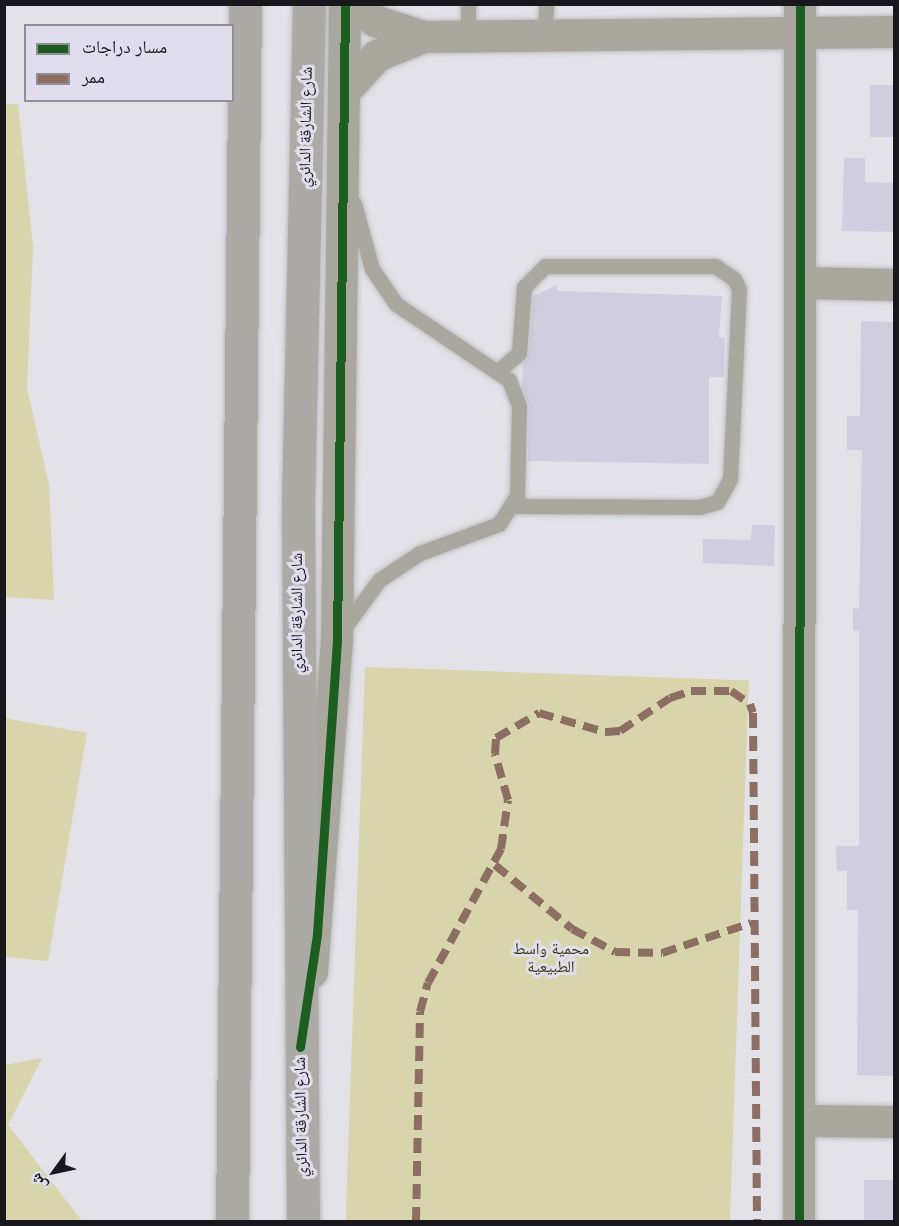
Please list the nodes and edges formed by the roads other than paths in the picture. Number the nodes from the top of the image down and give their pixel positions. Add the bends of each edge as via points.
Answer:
1 (245, 4) edge
2 (309, 4) edge
3 (345, 4) edge
4 (356, 4) edge
5 (468, 4) edge
6 (546, 4) edge
7 (800, 18) edge
8 (894, 32) edge
9 (468, 36) junction
10 (545, 36) junction
11 (424, 37) junction
12 (348, 88) junction
13 (346, 160) junction
14 (801, 283) junction
15 (894, 285) edge
16 (499, 370) junction
17 (514, 506) junction
18 (337, 641) junction
19 (300, 1047) junction
20 (799, 1121) junction
21 (894, 1122) edge
22 (232, 1221) edge
23 (303, 1221) edge
24 (799, 1221) edge

1 - 22 highway
2 - 19 highway, شارع الشارقة الدائري via 298,504
3 - 12 street
4 - 11 street via 380,24
5 - 9 lane
6 - 10 lane
7 - 8 street
7 - 10 street
7 - 14 street
9 - 10 street
9 - 11 street
11 - 12 street via 377,56
12 - 13 street
13 - 16 lane via 364,249 382,287 412,319
13 - 18 street
14 - 15 street
14 - 20 street
16 - 17 lane via 509,380 519,406
16 - 17 lane via 519,352 524,287 545,266 715,266 734,279 739,289 730,479 717,502 700,507
17 - 18 lane via 488,530 398,565 362,598
18 - 19 street via 317,934
19 - 23 highway, شارع الشارقة الدائري
20 - 21 street
20 - 24 street

